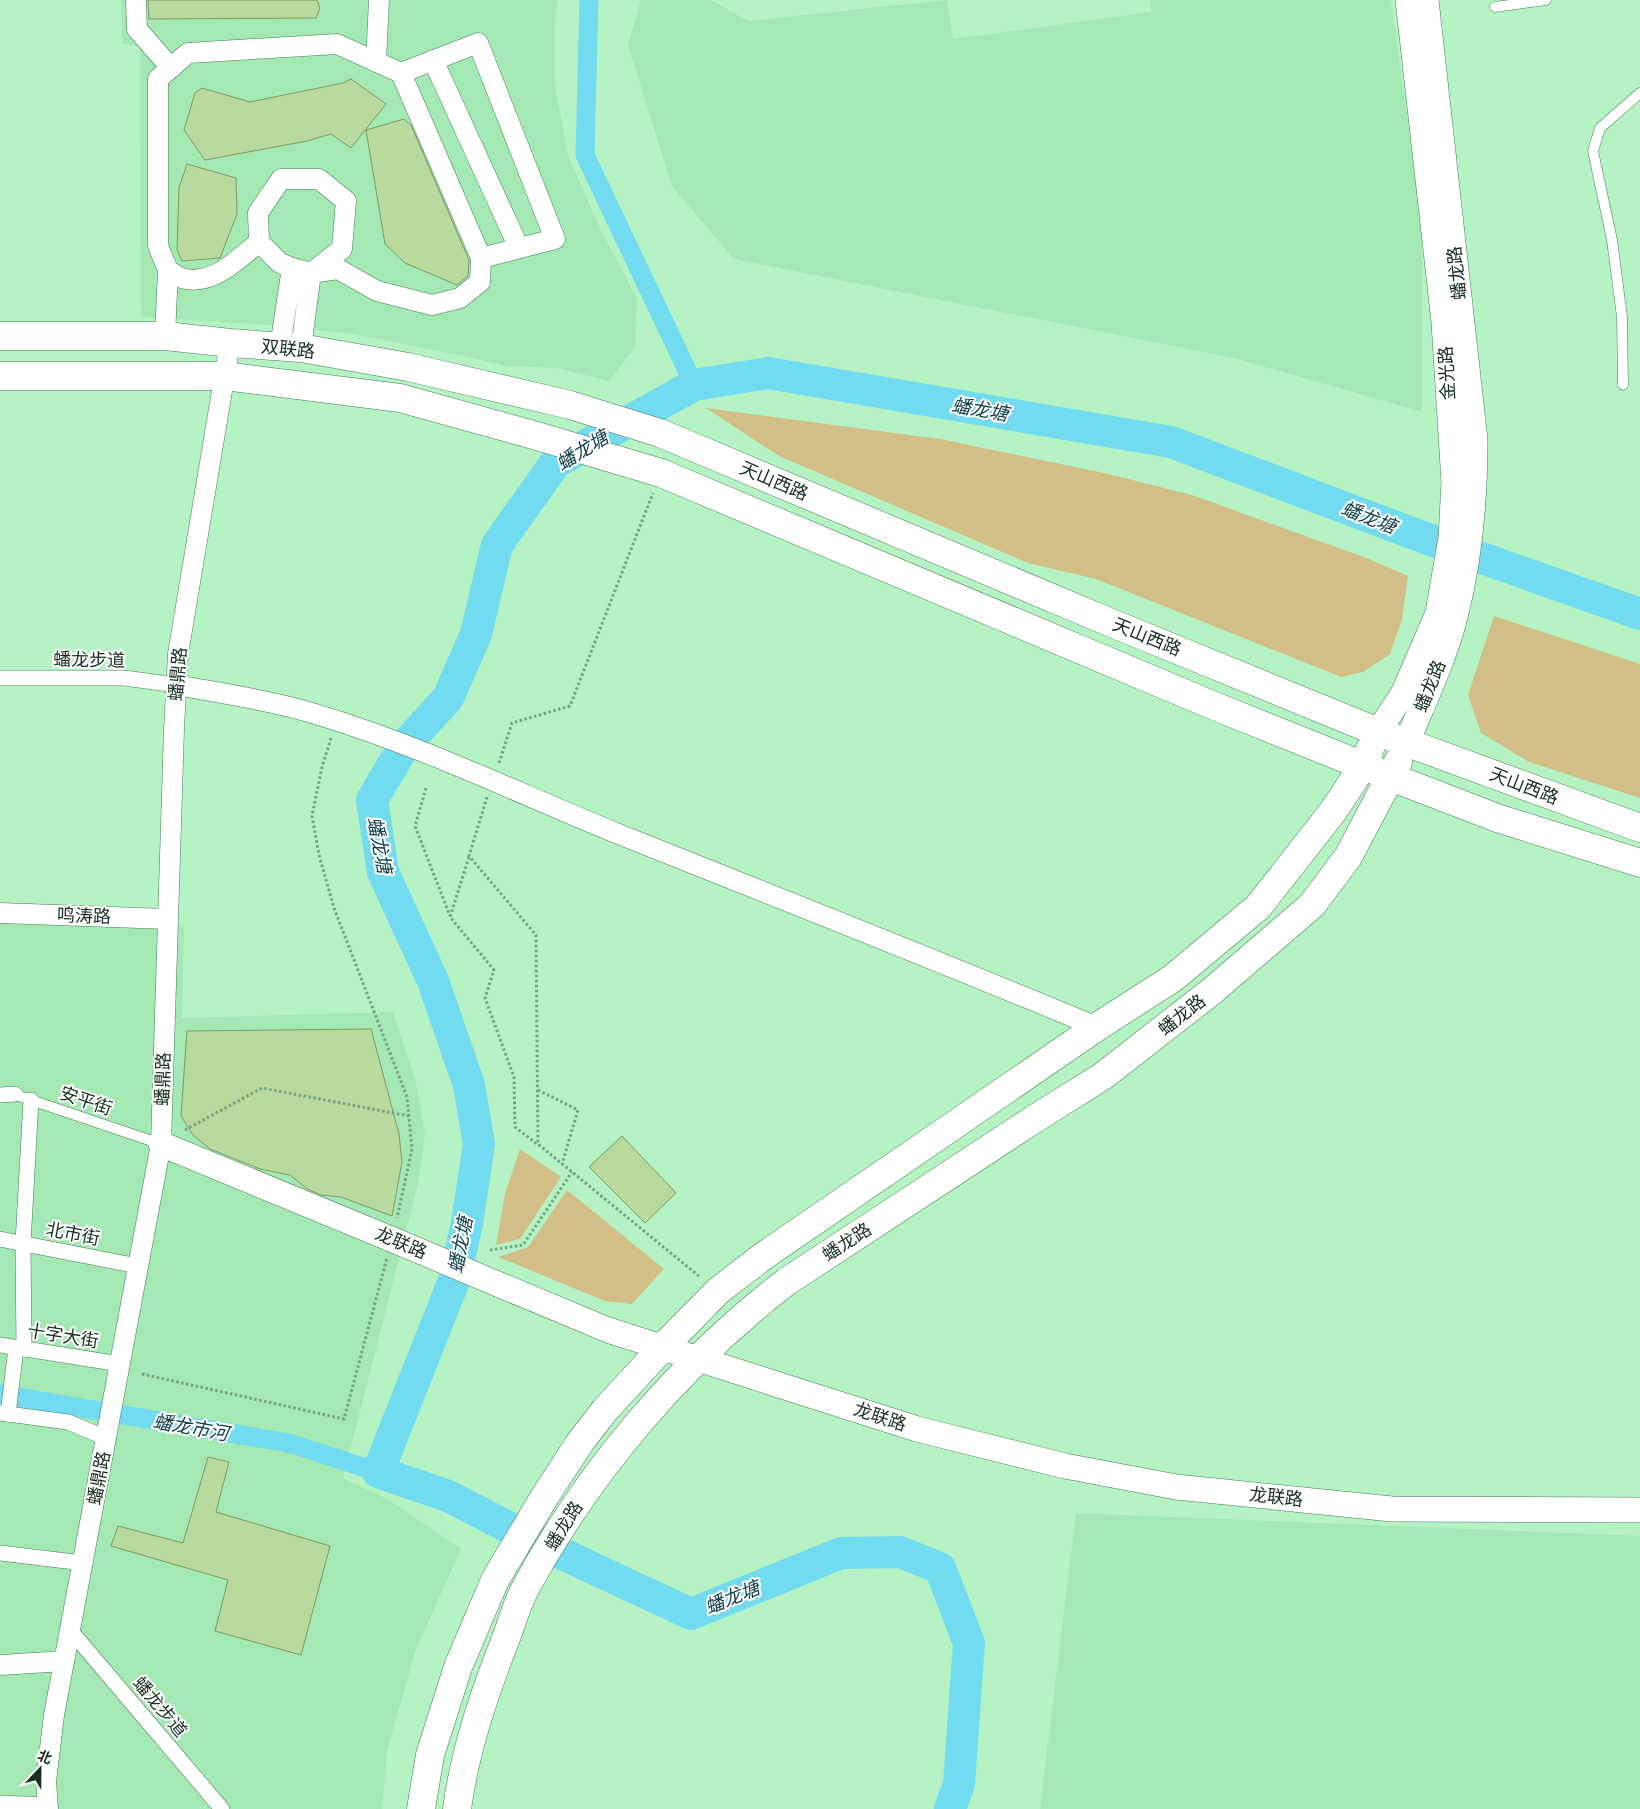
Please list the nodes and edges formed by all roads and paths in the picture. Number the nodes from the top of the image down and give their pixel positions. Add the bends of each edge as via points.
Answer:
1 (136, 0) edge
2 (379, 0) edge
3 (1408, 0) edge
4 (1426, 0) edge
5 (1546, 0) edge
6 (1495, 7) dead end
7 (433, 60) junction
8 (376, 62) junction
9 (171, 68) junction
10 (401, 73) junction
11 (1640, 93) edge
12 (260, 242) junction
13 (519, 248) junction
14 (481, 258) junction
15 (168, 270) junction
16 (301, 271) junction
17 (0, 336) edge
18 (165, 336) junction
19 (230, 343) junction
20 (290, 348) junction
21 (0, 376) edge
22 (224, 376) junction
23 (1624, 385) dead end
24 (660, 433) joint
25 (661, 473) junction
26 (1464, 483) junction
27 (1446, 615) junction
28 (0, 678) edge
29 (177, 685) junction
30 (343, 723) junction
31 (1378, 732) junction
32 (1407, 742) junction
33 (1363, 766) junction
34 (1391, 777) junction
35 (492, 780) junction
36 (426, 788) dead end
37 (1640, 828) edge
38 (470, 856) junction
39 (1640, 863) edge
40 (0, 913) edge
41 (450, 917) junction
42 (168, 919) junction
43 (1097, 1027) junction
44 (0, 1089) edge
45 (538, 1090) junction
46 (8, 1095) edge
47 (31, 1100) junction
48 (409, 1116) junction
49 (161, 1144) junction
50 (538, 1144) junction
51 (562, 1164) junction
52 (572, 1172) junction
53 (0, 1239) edge
54 (392, 1239) junction
55 (23, 1243) junction
56 (490, 1250) dead end
57 (138, 1266) junction
58 (718, 1291) junction
59 (0, 1345) edge
60 (20, 1348) junction
61 (662, 1348) junction
62 (697, 1359) junction
63 (120, 1364) junction
64 (142, 1374) dead end
65 (5, 1413) edge
66 (106, 1438) junction
67 (1640, 1510) edge
68 (0, 1553) edge
69 (83, 1563) junction
70 (70, 1630) junction
71 (64, 1660) junction
72 (0, 1665) edge
73 (0, 1803) edge
74 (48, 1807) edge
75 (222, 1809) edge
76 (421, 1809) edge
77 (457, 1809) edge

1 - 9 street via 137,29
2 - 8 street
3 - 26 street, 金光路
4 - 26 street, 蟠龙路 via 1475,440
5 - 6 lane
7 - 10 street
7 - 13 street
7 - 13 street via 478,43 555,238
8 - 9 street via 337,44 188,53
8 - 10 street
9 - 15 street via 158,79 158,246
10 - 14 street
11 - 23 lane via 1600,128 1593,151 1613,250 1622,317
12 - 15 street via 211,278 184,279
12 - 16 street via 280,263
12 - 16 street via 258,213 281,179 319,179 346,201 342,249
13 - 14 street
14 - 16 street via 480,282 460,298 432,305 377,291 338,270
15 - 18 street
16 - 20 street
17 - 18 main road, 双联路
18 - 19 main road, 双联路
19 - 20 main road, 双联路
19 - 22 street, 蟠鼎路
20 - 24 main road, 双联路 via 408,367 570,404
21 - 22 main road, 天山西路
22 - 25 main road, 天山西路 via 400,398
22 - 29 street, 蟠鼎路 via 178,654
24 - 31 main road, 天山西路
25 - 33 main road, 天山西路
25 - 35 path via 570,706 512,723
26 - 27 street, 蟠龙路 via 1470,537
27 - 31 street
27 - 32 street, 蟠龙路 via 1444,649
28 - 29 street, 蟠龙步道 via 124,678
29 - 30 street via 238,696
29 - 42 street, 蟠鼎路
30 - 35 street
30 - 48 path via 322,767 312,816 318,855 334,908 407,1097
31 - 32 main road, 天山西路
31 - 33 main road, 蟠龙路
32 - 34 main road, 蟠龙路
32 - 37 main road, 天山西路
33 - 34 main road, 天山西路
33 - 43 main road, 蟠龙路 via 1334,810 1258,907 1173,978
34 - 39 main road, 天山西路 via 1497,818
34 - 62 main road, 蟠龙路 via 1348,857 1312,905 1212,991 1103,1076 786,1282
35 - 38 path
35 - 43 street
36 - 41 path via 415,826
38 - 41 path
38 - 45 path via 536,935
40 - 42 street, 鸣涛路
41 - 50 path via 494,970 485,998 514,1077 514,1127
42 - 49 street, 蟠鼎路
43 - 58 main road, 蟠龙路 via 762,1257
44 - 46 lane, 安平街
45 - 50 path
45 - 51 path via 578,1110
46 - 47 lane, 安平街
47 - 49 lane, 安平街
47 - 55 street
48 - 49 path via 262,1088
48 - 54 path via 412,1150
49 - 54 street, 龙联路
49 - 57 street, 蟠鼎路
50 - 51 path
51 - 52 path
52 - 56 path via 522,1245
52 - 58 path
53 - 55 street, 北市街
54 - 61 street, 龙联路, bridge via 608,1330
54 - 64 path via 344,1419
55 - 57 street, 北市街
55 - 60 street
57 - 63 street, 蟠鼎路
58 - 61 main road, 蟠龙路
59 - 60 street, 十字大街
60 - 63 street, 十字大街
60 - 65 street
61 - 62 street, 龙联路
61 - 76 main road, 蟠龙路 via 581,1441 495,1580 458,1666 430,1754
62 - 67 street, 龙联路 via 916,1429 1065,1466 1176,1487 1392,1509
62 - 77 main road, 蟠龙路 via 624,1439 575,1507 525,1590 493,1670 472,1735
63 - 66 street, 蟠鼎路
65 - 66 street via 68,1422
66 - 69 street, 蟠鼎路
68 - 69 street
69 - 70 street, 蟠鼎路
70 - 71 street, 蟠鼎路
70 - 75 street, 蟠龙步道
71 - 72 street
71 - 74 street, 蟠鼎路 via 46,1781
73 - 74 street

